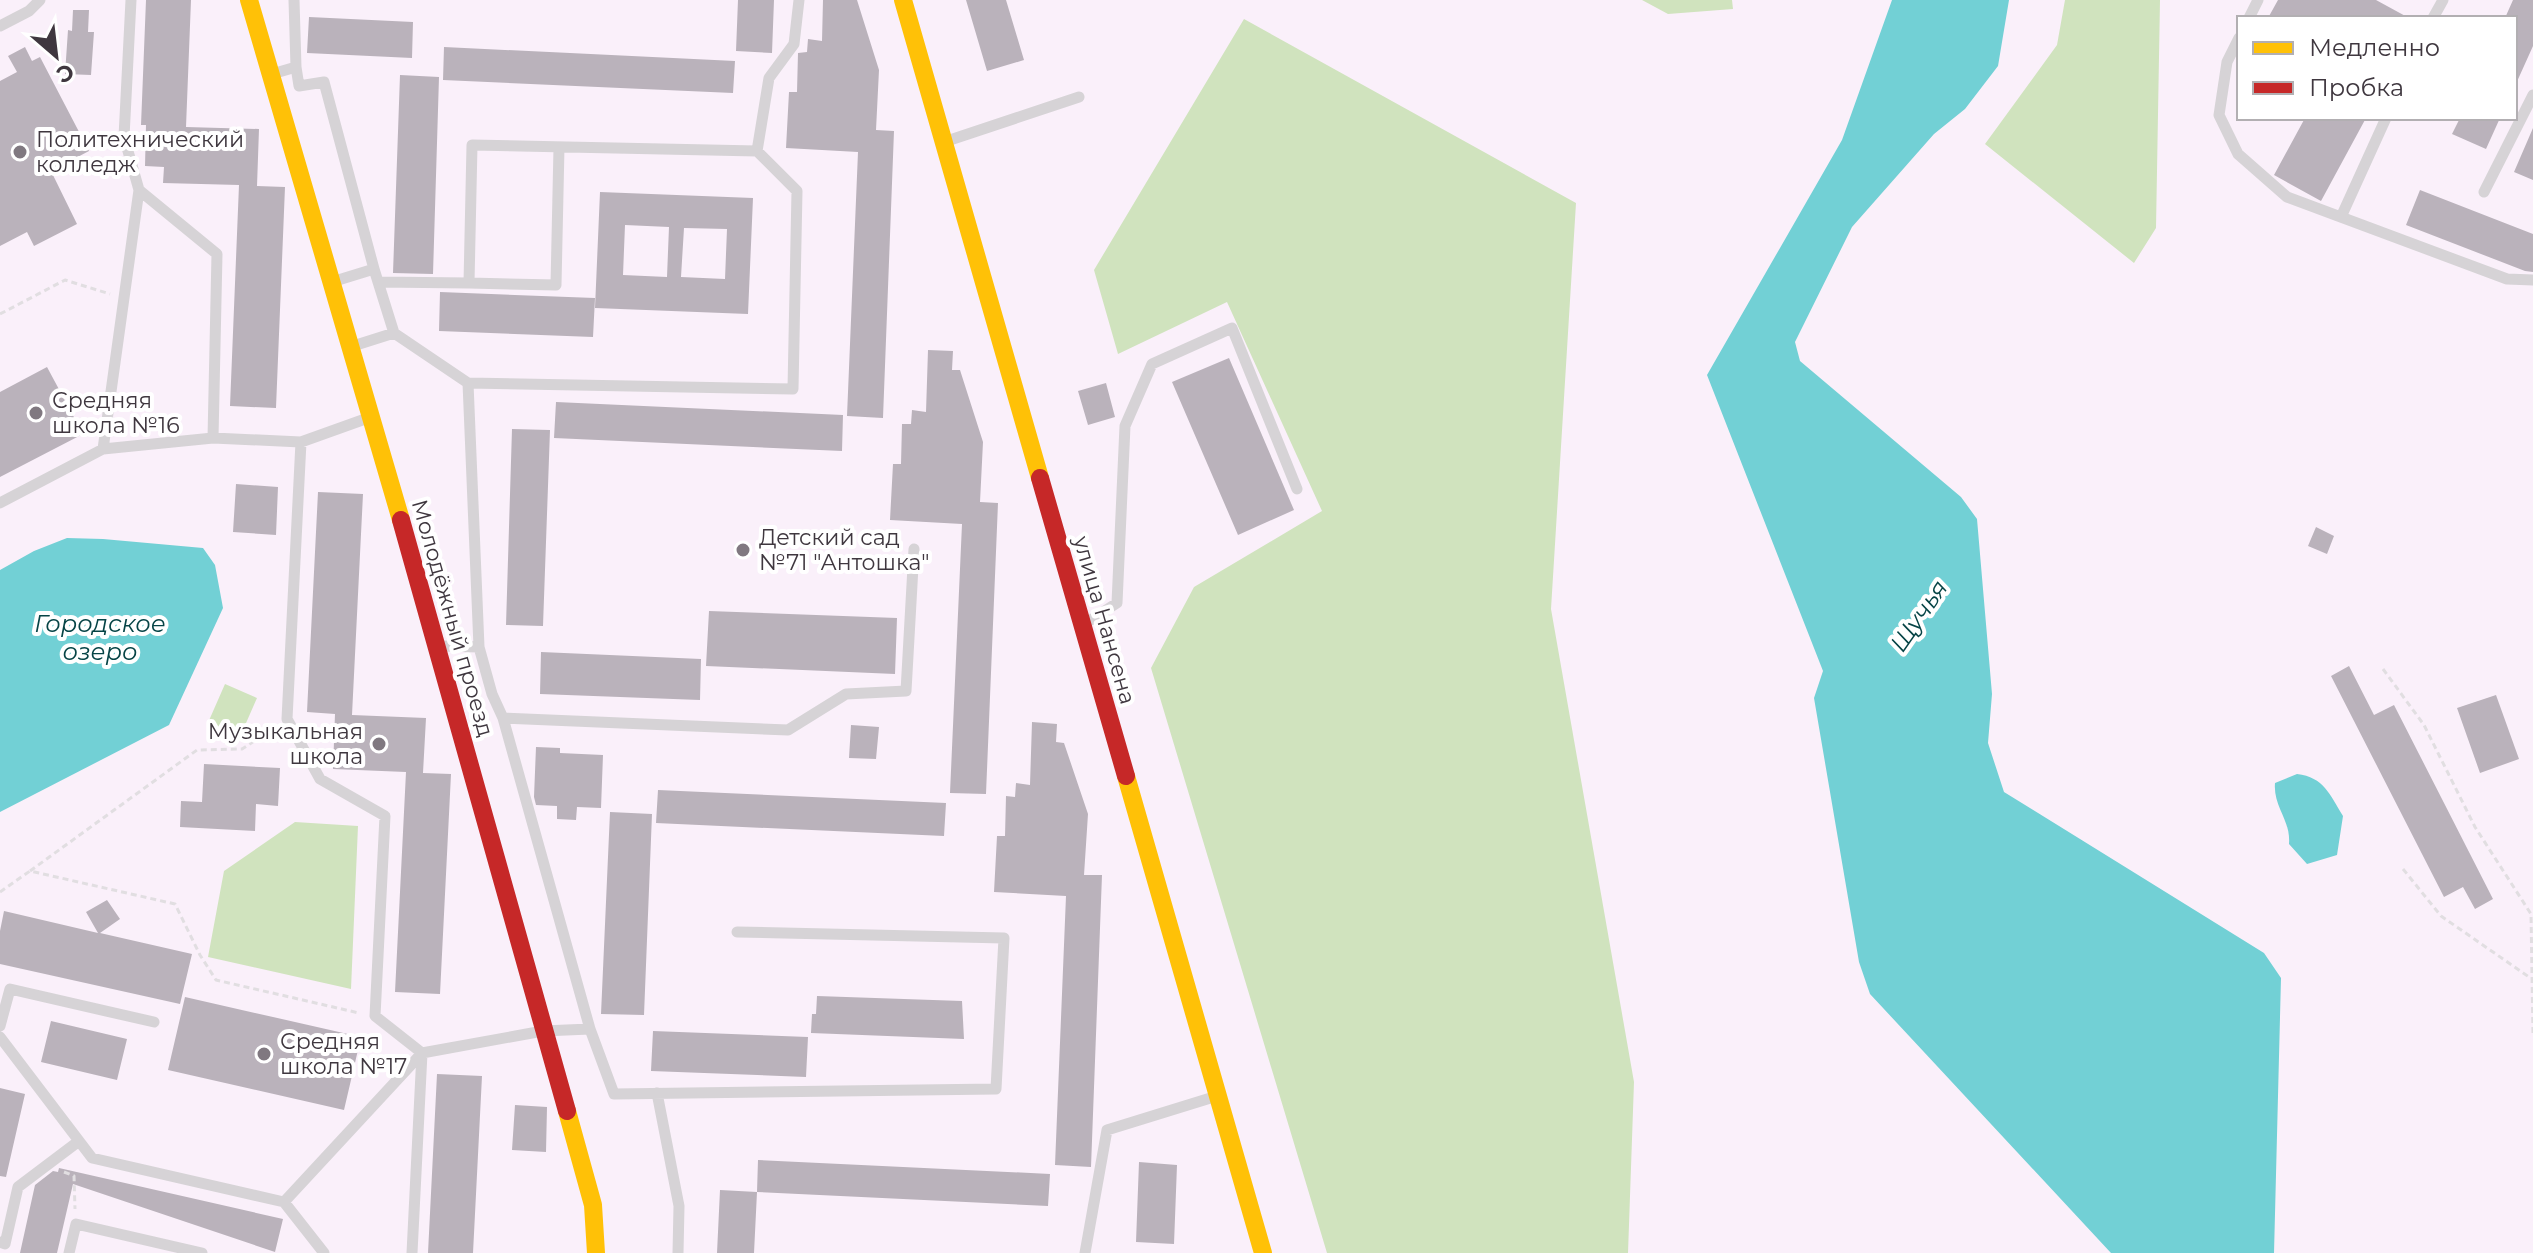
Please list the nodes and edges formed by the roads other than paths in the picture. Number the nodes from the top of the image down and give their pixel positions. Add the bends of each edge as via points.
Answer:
1 (40, 0) edge
2 (131, 0) edge
3 (249, 0) edge
4 (294, 0) edge
5 (799, 0) edge
6 (903, 0) edge
7 (0, 26) edge
8 (2237, 42) edge
9 (296, 67) junction
10 (270, 74) junction
11 (2533, 95) edge
12 (1079, 97) dead end
13 (2385, 120) edge
14 (943, 142) junction
15 (559, 147) junction
16 (757, 151) junction
17 (139, 190) junction
18 (2484, 192) dead end
19 (2341, 217) junction
20 (374, 269) junction
21 (2533, 280) edge
22 (379, 282) junction
23 (330, 283) junction
24 (469, 283) junction
25 (394, 333) junction
26 (349, 347) junction
27 (468, 383) junction
28 (369, 417) junction
29 (213, 438) junction
30 (301, 442) junction
31 (103, 449) junction
32 (1297, 489) dead end
33 (0, 503) edge
34 (914, 549) dead end
35 (1082, 626) junction
36 (438, 645) junction
37 (479, 647) junction
38 (503, 718) junction
39 (737, 932) dead end
40 (154, 1022) dead end
41 (0, 1026) edge
42 (590, 1029) junction
43 (543, 1031) junction
44 (0, 1037) edge
45 (422, 1053) junction
46 (657, 1093) junction
47 (1217, 1096) junction
48 (79, 1141) junction
49 (284, 1202) junction
50 (3, 1246) edge
51 (69, 1253) edge
52 (202, 1253) edge
53 (324, 1253) edge
54 (412, 1253) edge
55 (596, 1253) edge
56 (678, 1253) edge
57 (1085, 1253) edge
58 (1263, 1253) edge

1 - 7 lane
2 - 17 lane via 124,137
3 - 10 street, Молодёжный проезд
4 - 9 lane
5 - 16 lane via 794,44 769,78
6 - 14 street, улица Нансена
8 - 19 lane via 2227,62 2219,115 2238,154 2287,197
9 - 10 lane
9 - 20 lane via 299,86 324,82
10 - 23 street, Молодёжный проезд
11 - 18 lane
12 - 14 lane
13 - 19 lane
14 - 35 street, улица Нансена
15 - 16 lane
15 - 24 lane via 472,145
15 - 24 lane via 556,285
16 - 27 lane via 797,191 793,389
17 - 29 lane via 217,254
17 - 31 lane
19 - 21 lane via 2507,279
20 - 22 lane
20 - 23 lane
22 - 24 lane
22 - 25 lane
23 - 26 street, Молодёжный проезд
25 - 26 lane
25 - 27 lane
26 - 28 street, Молодёжный проезд
27 - 37 lane
28 - 30 lane
28 - 36 street, Молодёжный проезд
29 - 30 lane
29 - 31 lane
30 - 45 lane via 287,719 320,779 385,816 375,1016
31 - 33 lane
32 - 35 lane via 1232,328 1152,364 1125,426 1117,603
34 - 38 lane via 906,691 846,694 788,730
35 - 47 street, улица Нансена
36 - 37 lane
36 - 43 street, Молодёжный проезд
37 - 38 lane
38 - 42 lane
39 - 46 lane via 1004,938 996,1089
40 - 41 lane via 10,989
42 - 43 lane
42 - 46 lane via 614,1094
43 - 45 lane
43 - 55 street, Молодёжный проезд via 593,1205
44 - 48 lane
45 - 49 lane
45 - 54 lane
46 - 56 lane via 679,1206
47 - 57 lane via 1107,1130
47 - 58 street, улица Нансена
48 - 49 lane via 92,1158
48 - 50 lane via 18,1187
49 - 53 lane
51 - 52 lane via 76,1224

